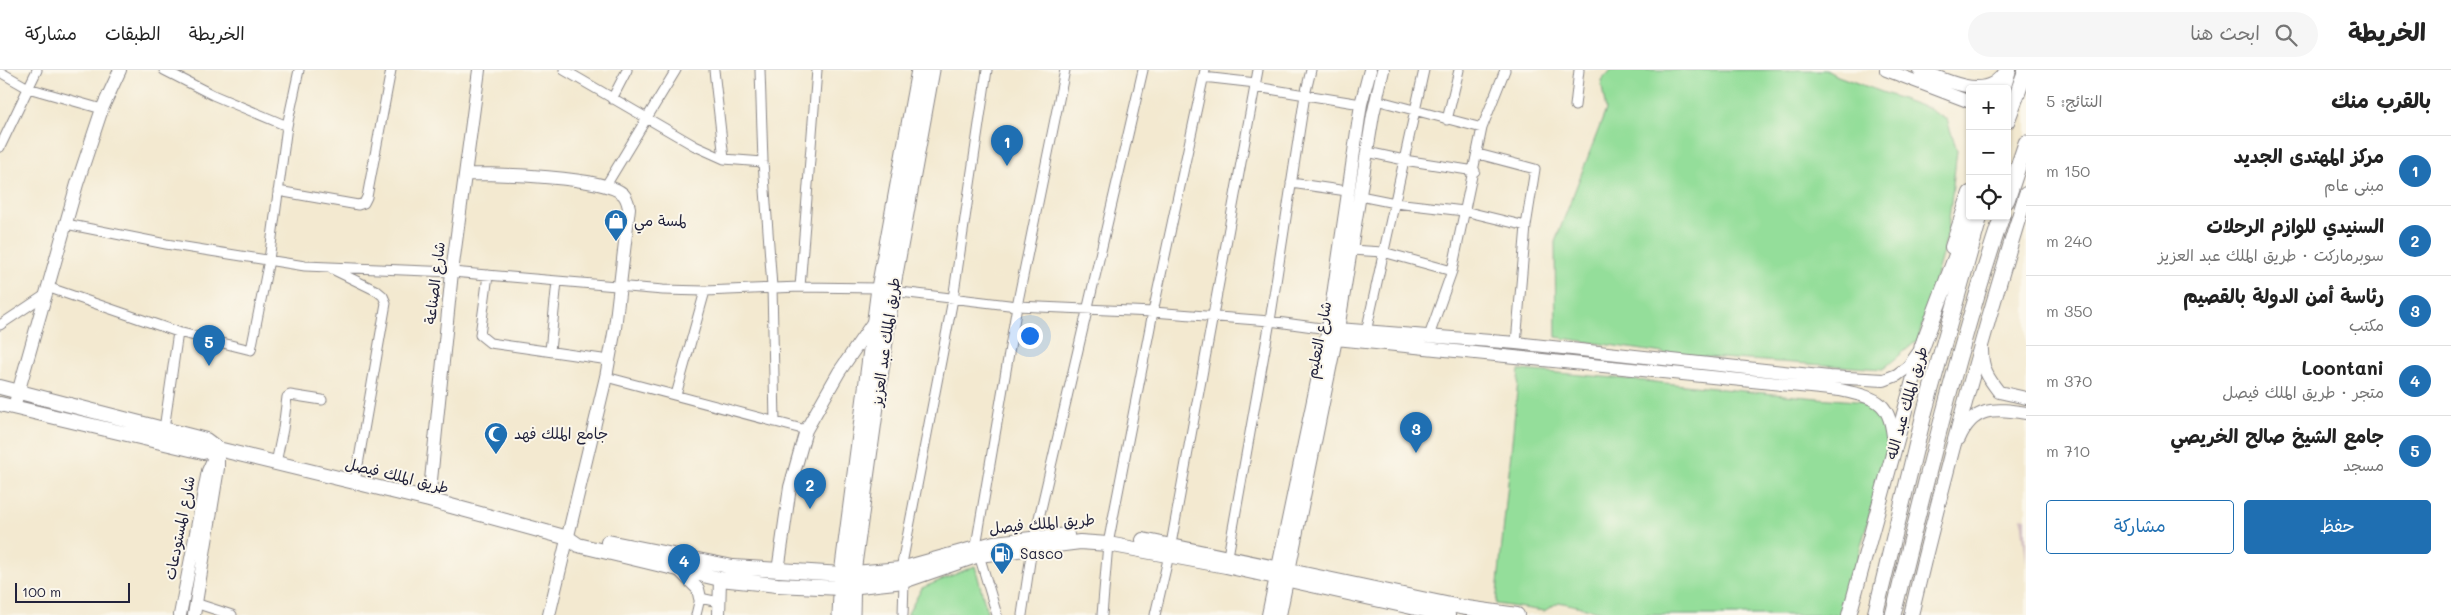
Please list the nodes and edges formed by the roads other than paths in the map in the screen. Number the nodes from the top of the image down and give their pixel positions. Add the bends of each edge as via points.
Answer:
1 (36, 70) edge
2 (120, 70) edge
3 (164, 70) edge
4 (299, 70) edge
5 (391, 70) edge
6 (479, 70) edge
7 (627, 70) edge
8 (676, 70) edge
9 (760, 70) edge
10 (817, 70) edge
11 (919, 70) edge
12 (932, 70) edge
13 (986, 70) edge
14 (1065, 70) edge
15 (1143, 70) edge
16 (1258, 70) edge
17 (1311, 70) edge
18 (1370, 70) edge
19 (1383, 70) edge
20 (1424, 70) edge
21 (1459, 70) edge
22 (1505, 70) edge
23 (1579, 70) edge
24 (1886, 70) edge
25 (1919, 70) edge
26 (2009, 70) edge
27 (2026, 70) edge
28 (568, 71) edge
29 (712, 71) edge
30 (0, 72) edge
31 (1204, 73) edge
32 (1256, 85) junction
33 (2004, 85) edge
34 (28, 88) junction
35 (1305, 95) junction
36 (612, 99) junction
37 (1376, 100) junction
38 (1966, 100) edge
39 (1361, 104) junction
40 (1575, 106) dead end
41 (102, 109) junction
42 (2011, 110) edge
43 (1414, 111) junction
44 (646, 116) junction
45 (1446, 120) junction
46 (287, 126) junction
47 (1482, 128) junction
48 (2026, 143) edge
49 (0, 147) edge
50 (1367, 152) junction
51 (1478, 154) junction
52 (724, 159) junction
53 (1404, 160) junction
54 (763, 162) junction
55 (1474, 171) junction
56 (466, 174) junction
57 (1291, 183) junction
58 (605, 187) junction
59 (2011, 188) edge
60 (278, 191) junction
61 (1347, 191) junction
62 (2026, 194) edge
63 (1360, 196) junction
64 (1395, 203) junction
65 (1966, 206) edge
66 (1464, 211) junction
67 (1970, 220) edge
68 (1979, 220) edge
69 (2001, 220) edge
70 (66, 224) junction
71 (1526, 226) junction
72 (1351, 250) junction
73 (1384, 252) junction
74 (269, 260) junction
75 (330, 268) junction
76 (1452, 271) junction
77 (452, 272) junction
78 (488, 275) junction
79 (556, 281) junction
80 (619, 286) junction
81 (772, 287) junction
82 (800, 287) junction
83 (886, 290) junction
84 (46, 291) junction
85 (705, 291) junction
86 (953, 299) junction
87 (1017, 306) junction
88 (1086, 310) junction
89 (1154, 312) junction
90 (1212, 317) junction
91 (1270, 320) junction
92 (874, 321) junction
93 (0, 325) edge
94 (178, 332) junction
95 (1334, 332) junction
96 (1366, 332) junction
97 (1430, 336) junction
98 (1982, 336) junction
99 (1516, 343) junction
100 (1922, 347) junction
101 (550, 352) junction
102 (609, 360) junction
103 (606, 377) junction
104 (1829, 377) junction
105 (0, 387) edge
106 (1840, 390) junction
107 (20, 392) junction
108 (676, 395) junction
109 (2026, 398) edge
110 (322, 400) dead end
111 (0, 404) edge
112 (14, 407) junction
113 (2026, 413) edge
114 (775, 422) junction
115 (164, 430) junction
116 (806, 430) junction
117 (1894, 445) junction
118 (218, 449) junction
119 (276, 463) junction
120 (1945, 471) junction
121 (355, 482) junction
122 (429, 500) junction
123 (568, 538) junction
124 (1109, 540) junction
125 (1033, 543) junction
126 (1170, 550) junction
127 (977, 551) junction
128 (1228, 556) junction
129 (677, 568) junction
130 (778, 571) junction
131 (1283, 574) junction
132 (903, 575) junction
133 (720, 578) junction
134 (847, 580) junction
135 (700, 598) junction
136 (719, 602) junction
137 (195, 609) edge
138 (180, 615) edge
139 (232, 615) edge
140 (549, 615) edge
141 (696, 615) edge
142 (719, 615) edge
143 (840, 615) edge
144 (852, 615) edge
145 (903, 615) edge
146 (997, 615) edge
147 (1022, 615) edge
148 (1102, 615) edge
149 (1155, 615) edge
150 (1268, 615) edge
151 (1280, 615) edge
152 (1448, 615) edge
153 (1517, 615) edge
154 (1849, 615) edge
155 (1875, 615) edge
156 (1893, 615) edge
157 (1911, 615) edge

1 - 34 street
2 - 41 street
3 - 46 street
4 - 46 street
5 - 60 street via 364,203 358,205
6 - 56 street, شارع الصناعة
7 - 36 street
8 - 44 street
9 - 54 street
10 - 82 street
11 - 83 highway, طريق الملك عبد العزيز
12 - 83 highway, طريق الملك عبد العزيز
13 - 86 street
14 - 87 street
15 - 88 street
16 - 32 street
17 - 35 street
18 - 39 street, شارع التعليم
19 - 37 street, شارع التعليم
20 - 43 street
21 - 45 street
22 - 47 street
23 - 40 street
24 - 38 street
25 - 26 street via 1971,87 1994,83
26 - 33 main road
27 - 42 highway
28 - 36 street
29 - 52 street
30 - 34 street
31 - 32 street
31 - 89 street
32 - 35 street
32 - 90 street
34 - 41 street
34 - 49 street
35 - 39 street
35 - 57 street
36 - 44 street
37 - 43 street
37 - 50 street, شارع التعليم
39 - 61 street, شارع التعليم
41 - 70 street
43 - 45 street
43 - 53 street
44 - 52 street via 695,146
44 - 58 street
45 - 47 street
46 - 60 street
47 - 51 street
48 - 59 highway
50 - 53 street
50 - 63 street, شارع التعليم
51 - 55 street
51 - 71 street via 1535,169
52 - 54 street
53 - 55 street
53 - 64 street
54 - 81 street
55 - 66 street
56 - 58 street via 529,175
56 - 77 street, شارع الصناعة
57 - 61 street
57 - 91 street
58 - 80 street via 623,194 629,208
60 - 74 street
61 - 95 street, شارع التعليم
62 - 98 main road
63 - 64 street
63 - 72 street, شارع التعليم
64 - 66 street
64 - 73 street
65 - 100 main road, طريق الملك عبد الله
66 - 71 street
66 - 76 street
67 - 100 highway
68 - 155 highway, طريق الملك عبد الله via 1924,410
69 - 156 highway via 1942,416
70 - 74 street
70 - 84 street
71 - 99 street
72 - 73 street
72 - 95 street, شارع التعليم
73 - 76 street
73 - 96 street
74 - 75 street
74 - 94 street via 250,350
75 - 77 street
75 - 121 street via 377,291 386,303
76 - 97 street
77 - 78 street
77 - 122 street, شارع الصناعة
78 - 79 street
78 - 101 street via 480,335 483,340
79 - 80 street
79 - 101 street
80 - 85 street
80 - 102 street
81 - 82 street
81 - 85 street
81 - 114 street
82 - 83 street
83 - 86 street
83 - 92 highway, طريق الملك عبد العزيز
83 - 134 highway, طريق الملك عبد العزيز
84 - 93 street
84 - 94 street
84 - 107 street
85 - 108 street
86 - 87 street
86 - 132 street
87 - 88 street
87 - 127 street
88 - 89 street
88 - 125 street
89 - 90 street
89 - 124 street
90 - 91 street
90 - 126 street
91 - 95 street
91 - 128 street
92 - 116 street via 839,372
92 - 134 highway, طريق الملك عبد العزيز
94 - 115 street
95 - 96 street
95 - 106 street
95 - 131 street, شارع التعليم
96 - 97 street
97 - 99 street
98 - 109 street via 1982,364 1986,375 1999,392
98 - 120 main road
99 - 104 street
100 - 104 street via 1908,367 1884,380
100 - 117 main road, طريق الملك عبد الله
101 - 102 street
102 - 103 street
103 - 108 street
103 - 123 street
104 - 106 street via 1884,386 1881,394
105 - 107 main road, طريق الملك فيصل
106 - 117 street via 1874,398 1888,413
107 - 112 street
107 - 115 main road, طريق الملك فيصل
108 - 114 street
110 - 119 street via 287,397
111 - 112 main road, طريق الملك فيصل
112 - 118 main road, طريق الملك فيصل via 203,452
113 - 120 street via 1995,408 1978,415 1965,425
114 - 116 street
115 - 118 main road, طريق الملك فيصل via 206,440
116 - 130 street via 790,487
117 - 154 main road, طريق الملك عبد الله
118 - 119 main road, طريق الملك فيصل
118 - 137 street via 218,468
118 - 138 street, شارع المستودعات via 208,471
119 - 121 main road, طريق الملك فيصل
120 - 157 main road
121 - 122 main road, طريق الملك فيصل
122 - 123 main road, طريق الملك فيصل
123 - 129 main road, طريق الملك فيصل via 578,545
123 - 130 main road, طريق الملك فيصل via 577,536 733,567
123 - 140 street
124 - 125 main road, طريق الملك فيصل via 1082,534
124 - 126 main road, طريق الملك فيصل
124 - 148 street
125 - 127 main road, طريق الملك فيصل
125 - 147 street
126 - 128 main road, طريق الملك فيصل
126 - 131 main road, طريق الملك فيصل
126 - 149 street
127 - 132 main road, طريق الملك فيصل
127 - 146 street
128 - 131 main road, طريق الملك فيصل
129 - 133 main road, طريق الملك فيصل
129 - 135 street via 698,590
130 - 134 main road, طريق الملك فيصل
131 - 150 street, شارع التعليم
131 - 151 street, شارع التعليم
131 - 152 main road, طريق الملك فيصل
131 - 153 main road, طريق الملك فيصل
132 - 134 main road, طريق الملك فيصل
132 - 145 street
133 - 134 main road, طريق الملك فيصل via 777,585
133 - 136 street
134 - 143 highway, طريق الملك عبد العزيز
134 - 144 highway, طريق الملك عبد العزيز
135 - 136 street
135 - 141 street
136 - 142 street
137 - 139 street

